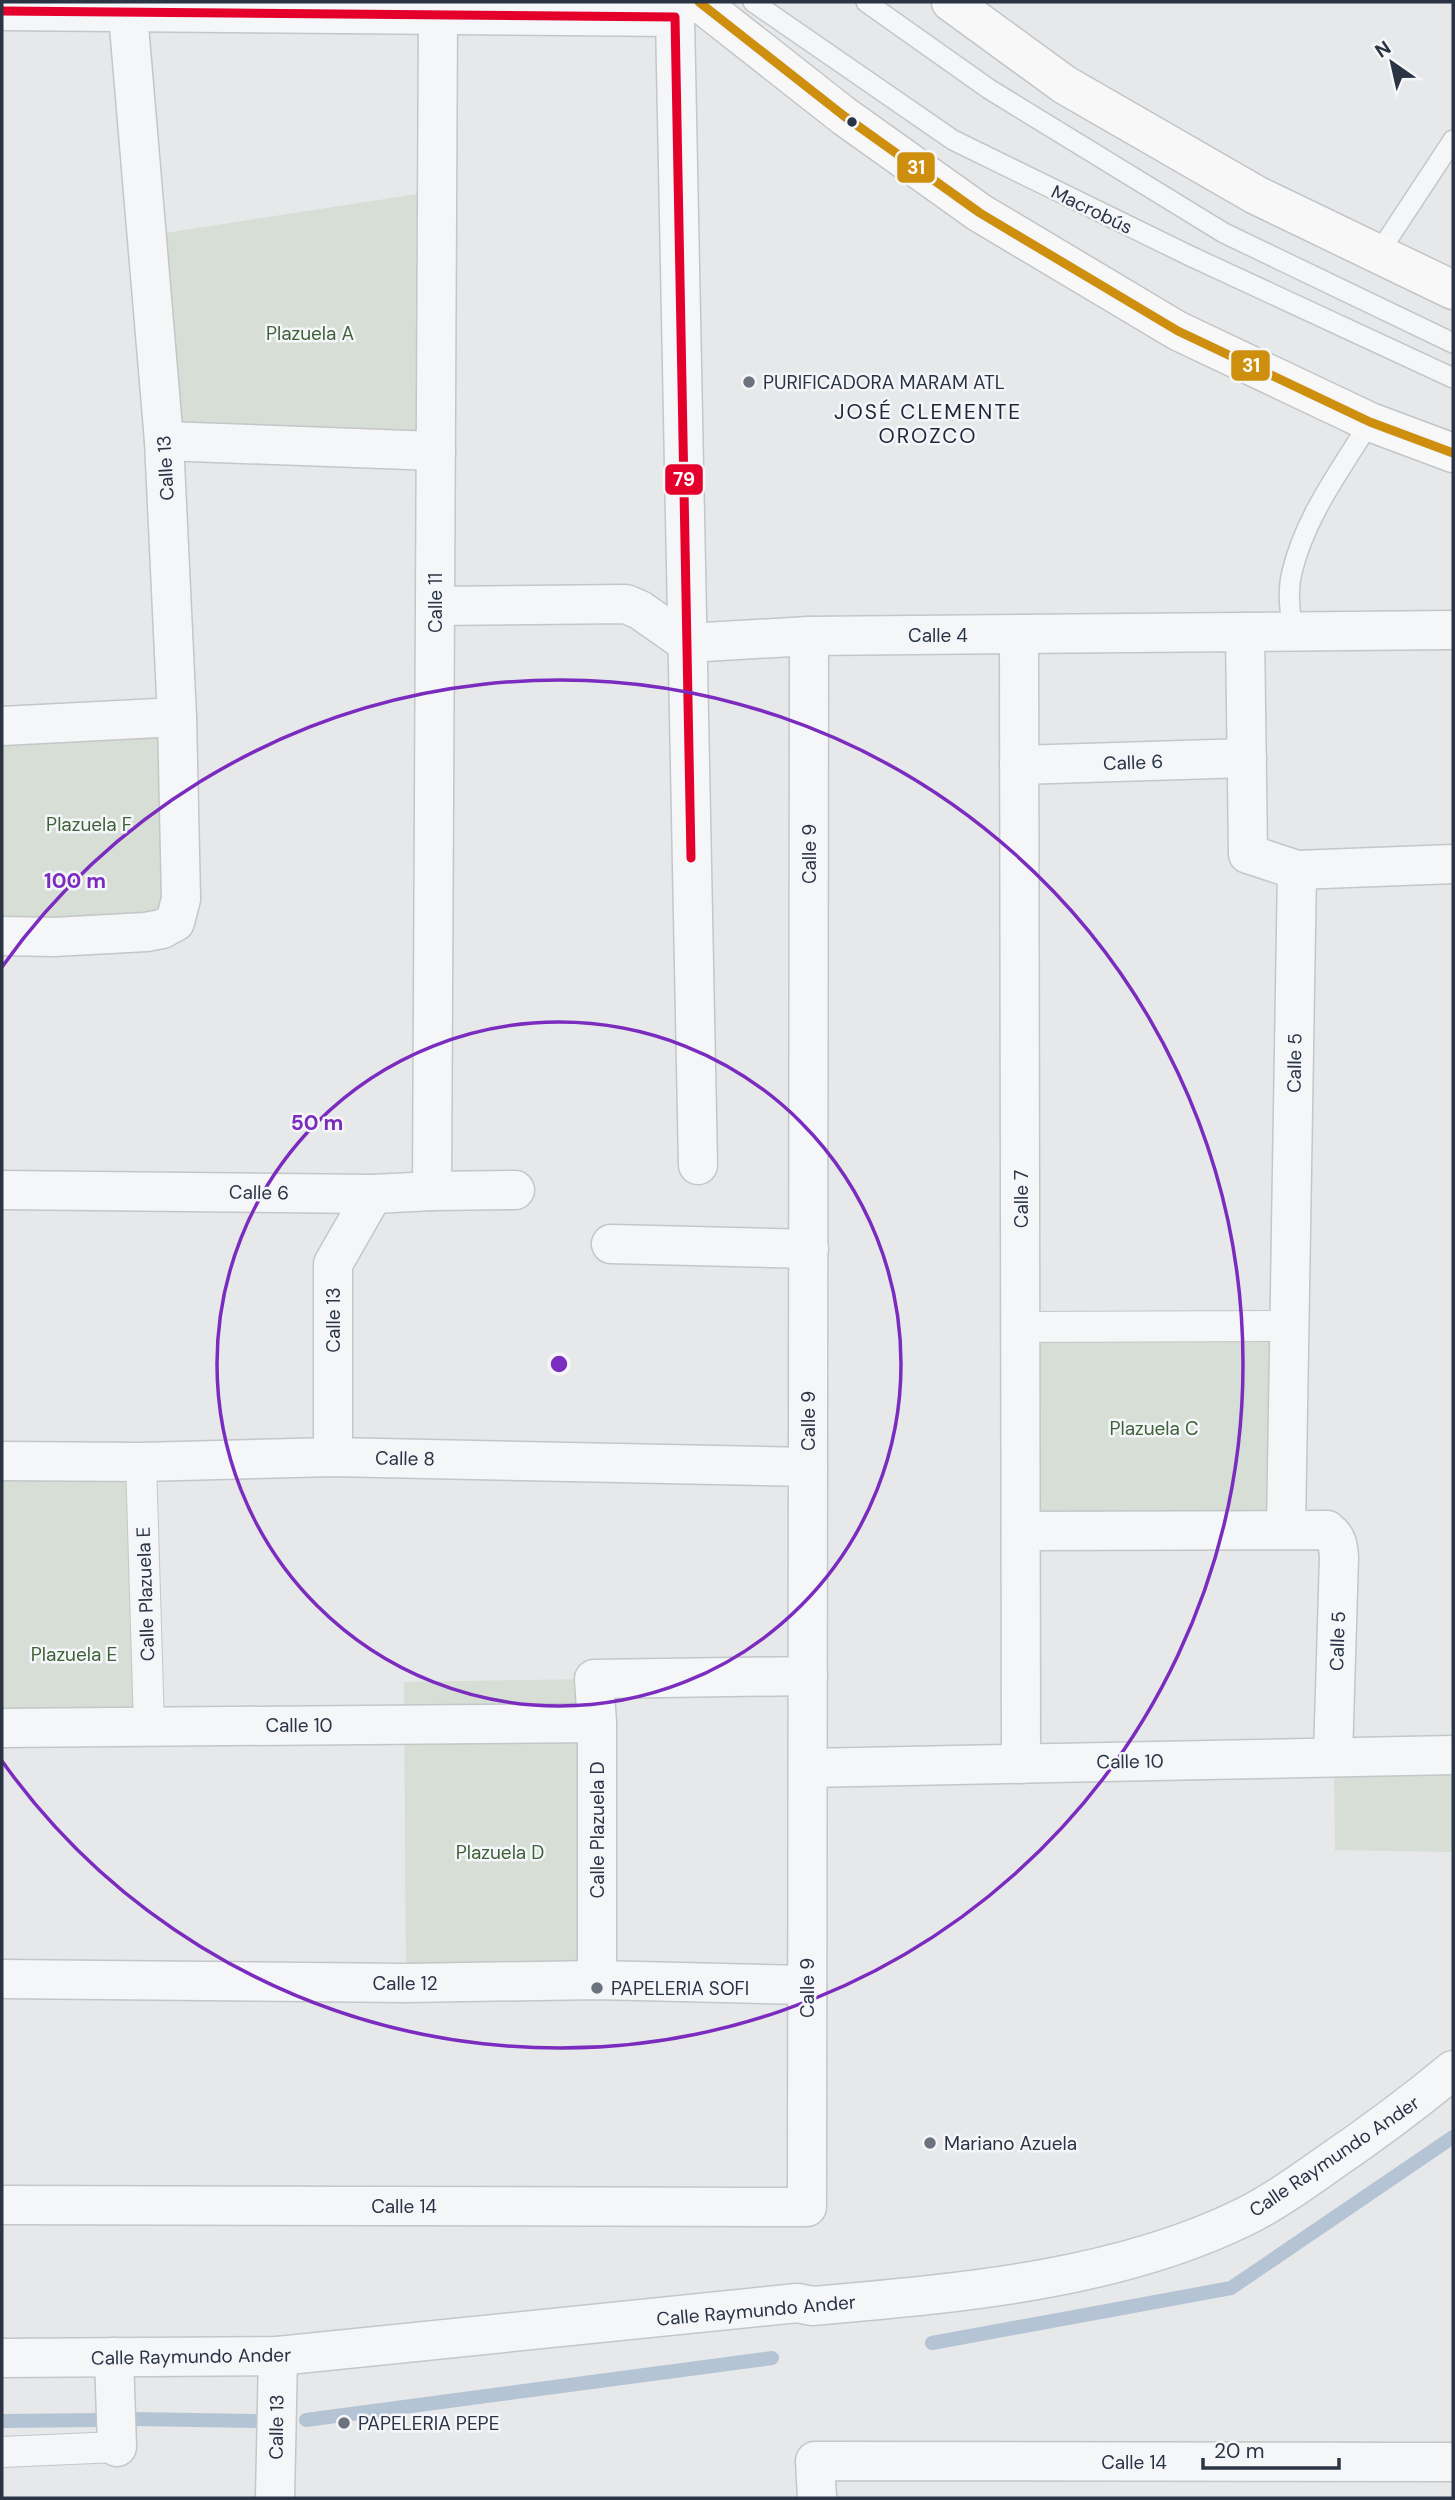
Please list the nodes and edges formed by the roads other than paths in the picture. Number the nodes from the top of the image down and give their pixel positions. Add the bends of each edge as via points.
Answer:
1 (753, 2) edge
2 (866, 2) edge
3 (951, 2) edge
4 (687, 9) edge
5 (2, 11) edge
6 (128, 14) junction
7 (438, 15) junction
8 (1453, 140) edge
9 (1378, 254) junction
10 (1453, 290) edge
11 (1453, 343) edge
12 (1453, 378) edge
13 (1370, 422) junction
14 (164, 441) junction
15 (436, 451) junction
16 (1453, 453) edge
17 (435, 606) junction
18 (1453, 630) edge
19 (1293, 631) junction
20 (1245, 632) junction
21 (1019, 634) junction
22 (809, 636) junction
23 (687, 643) junction
24 (177, 717) junction
25 (2, 726) edge
26 (1247, 758) junction
27 (1019, 765) junction
28 (1453, 864) edge
29 (1297, 870) junction
30 (2, 936) edge
31 (698, 1165) dead end
32 (2, 1190) edge
33 (432, 1191) junction
34 (515, 1191) dead end
35 (373, 1194) junction
36 (611, 1244) dead end
37 (809, 1249) junction
38 (1289, 1326) junction
39 (1021, 1327) junction
40 (333, 1457) junction
41 (2, 1461) edge
42 (141, 1462) junction
43 (808, 1467) junction
44 (1286, 1529) junction
45 (1021, 1531) junction
46 (808, 1676) junction
47 (597, 1723) junction
48 (149, 1726) junction
49 (2, 1728) edge
50 (1453, 1755) edge
51 (1332, 1757) junction
52 (1021, 1764) junction
53 (808, 1768) junction
54 (2, 1979) edge
55 (597, 1980) junction
56 (807, 1985) junction
57 (1453, 2070) edge
58 (2, 2205) edge
59 (807, 2207) joint
60 (278, 2356) junction
61 (114, 2357) junction
62 (2, 2358) edge
63 (117, 2447) joint
64 (2, 2452) edge
65 (1453, 2462) edge
66 (816, 2480) edge
67 (275, 2498) edge

1 - 12 lane, Macrobús via 953,140 1188,256
2 - 11 lane via 989,89 1224,233
3 - 9 main road via 1065,85 1256,195
4 - 7 street
4 - 13 main road via 981,213 1178,331
4 - 23 street
5 - 6 street
6 - 7 street
6 - 14 street, Calle 13
7 - 15 street, Calle 11
8 - 9 lane
9 - 10 main road
13 - 16 main road
13 - 19 lane via 1308,526 1292,572 1288,602
14 - 15 street
14 - 24 street, Calle 13
15 - 17 street, Calle 11
17 - 23 street via 626,604
17 - 33 street, Calle 11
18 - 19 street, Calle 4
19 - 20 street, Calle 4
20 - 21 street, Calle 4
20 - 26 street
21 - 22 street, Calle 4
21 - 27 street, Calle 7
22 - 23 street, Calle 4
22 - 37 street, Calle 9
23 - 31 street
24 - 25 street
24 - 30 street, Calle 13 via 181,899 175,922 146,932
26 - 27 street, Calle 6
26 - 29 street via 1248,854
27 - 39 street, Calle 7
28 - 29 street
29 - 38 street, Calle 5
32 - 35 street, Calle 6
33 - 34 street, Calle 6
33 - 35 street, Calle 6
35 - 40 street, Calle 13 via 334,1264
36 - 37 street
37 - 43 street, Calle 9
38 - 39 street
38 - 44 street, Calle 5
39 - 45 street, Calle 7
40 - 42 street, Calle 8
40 - 43 street, Calle 8
41 - 42 street, Calle 8
42 - 48 street, Calle Plazuela E
43 - 46 street, Calle 9
44 - 45 street
44 - 51 street, Calle 5 via 1327,1530 1338,1544
45 - 52 street, Calle 7
46 - 47 street, Calle Plazuela D via 594,1679
46 - 53 street, Calle 9
47 - 48 street, Calle 10
47 - 55 street, Calle Plazuela D
48 - 49 street, Calle 10
50 - 51 street, Calle 10
51 - 52 street, Calle 10
52 - 53 street, Calle 10
53 - 56 street, Calle 9
54 - 55 street, Calle 12
55 - 56 street, Calle 12
56 - 59 street, Calle 9
57 - 60 street, Calle Raymundo Ander via 1396,2117 1247,2216 1128,2262 909,2297 813,2306 797,2303
58 - 59 street, Calle 14
60 - 61 street, Calle Raymundo Ander
60 - 67 street, Calle 13
61 - 62 street, Calle Raymundo Ander
61 - 63 street
63 - 64 street
65 - 66 street, Calle 14

